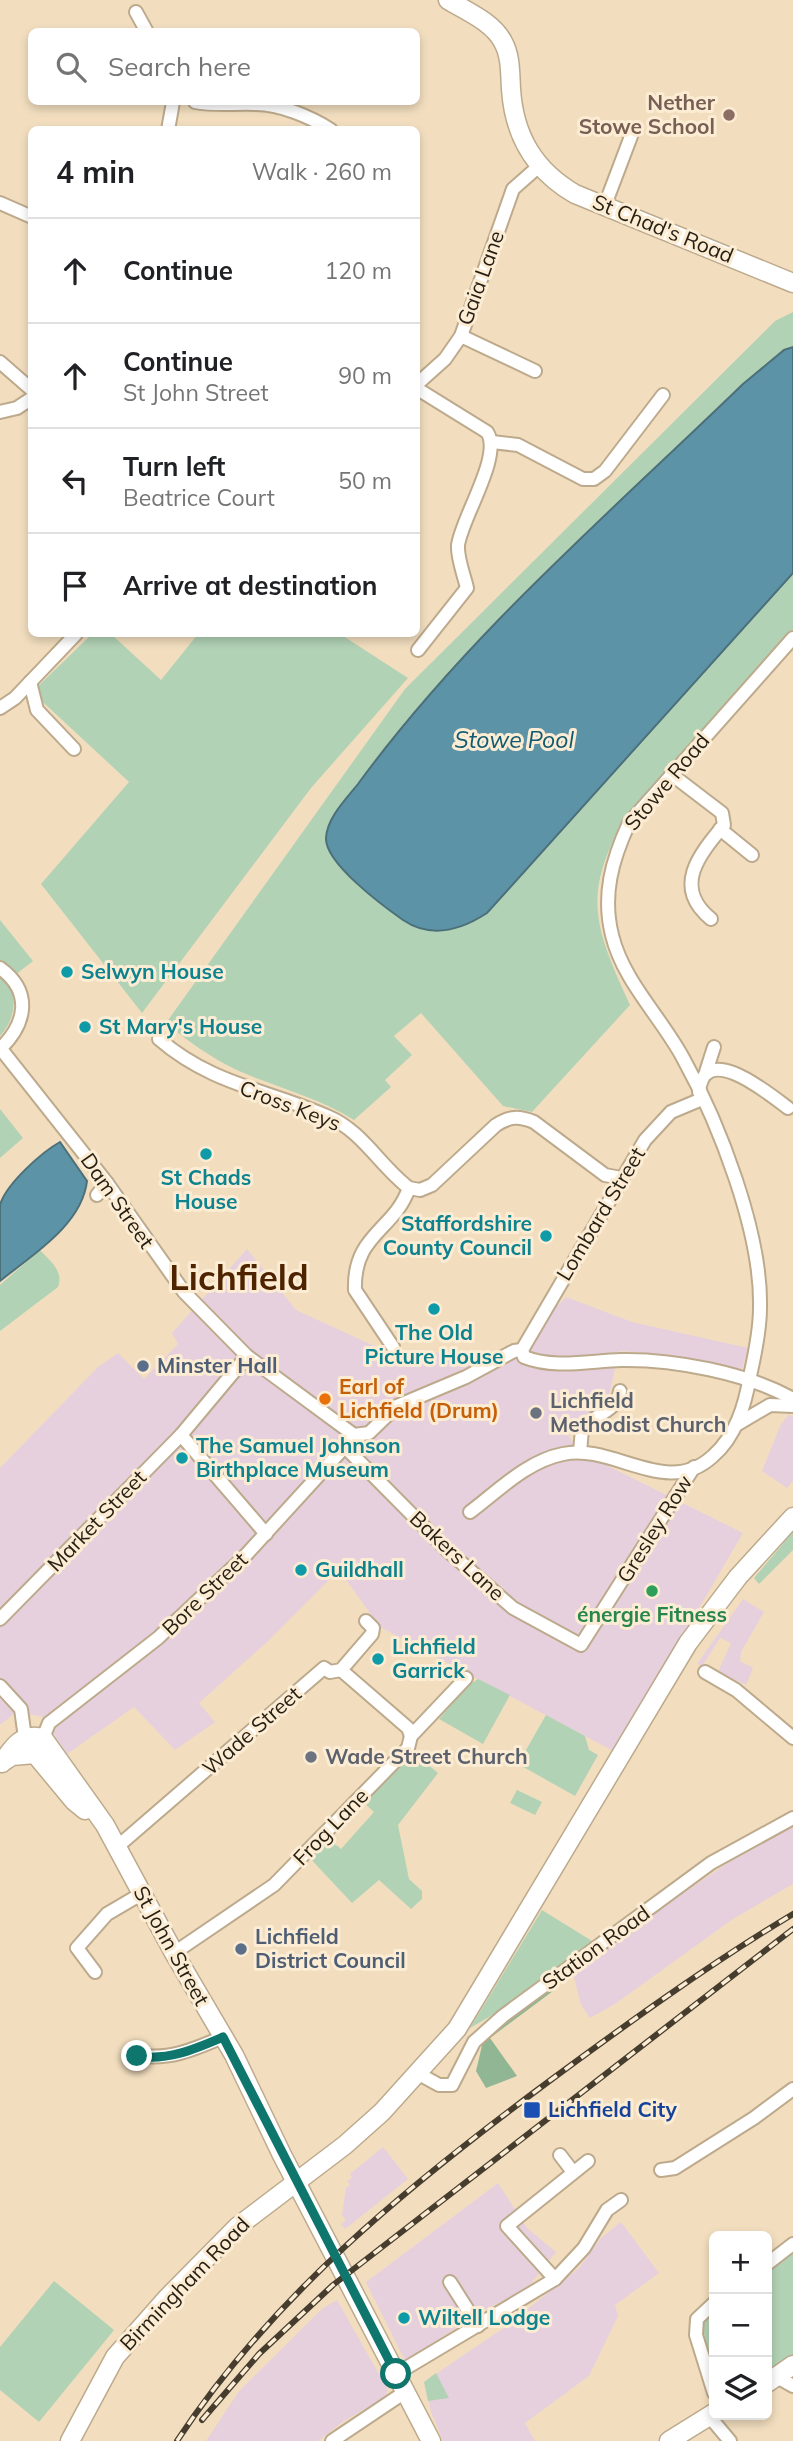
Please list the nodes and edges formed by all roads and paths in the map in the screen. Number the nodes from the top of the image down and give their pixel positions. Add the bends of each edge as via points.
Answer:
1 (448, 0) edge
2 (136, 12) dead end
3 (145, 28) edge
4 (172, 105) edge
5 (268, 105) edge
6 (169, 126) edge
7 (325, 126) edge
8 (632, 131) dead end
9 (538, 167) junction
10 (0, 203) edge
11 (605, 205) junction
12 (28, 215) edge
13 (793, 283) edge
14 (460, 336) junction
15 (0, 362) edge
16 (535, 371) dead end
17 (420, 382) edge
18 (28, 386) edge
19 (420, 389) edge
20 (663, 395) dead end
21 (28, 401) edge
22 (0, 412) edge
23 (492, 442) junction
24 (73, 637) edge
25 (793, 638) edge
26 (418, 650) dead end
27 (30, 682) junction
28 (0, 708) edge
29 (74, 749) dead end
30 (671, 774) junction
31 (720, 829) junction
32 (752, 855) dead end
33 (710, 919) dead end
34 (0, 968) edge
35 (159, 1039) dead end
36 (714, 1047) dead end
37 (0, 1049) edge
38 (706, 1072) junction
39 (700, 1096) junction
40 (788, 1108) dead end
41 (621, 1178) junction
42 (107, 1183) junction
43 (409, 1188) junction
44 (97, 1195) dead end
45 (393, 1347) dead end
46 (522, 1350) junction
47 (247, 1356) junction
48 (749, 1382) junction
49 (620, 1391) dead end
50 (793, 1399) edge
51 (793, 1406) edge
52 (736, 1425) junction
53 (181, 1435) junction
54 (354, 1435) junction
55 (346, 1448) junction
56 (580, 1452) junction
57 (694, 1467) junction
58 (470, 1513) dead end
59 (793, 1517) edge
60 (267, 1534) junction
61 (0, 1619) edge
62 (366, 1621) dead end
63 (581, 1645) joint
64 (341, 1670) junction
65 (705, 1672) dead end
66 (466, 1678) dead end
67 (0, 1686) edge
68 (411, 1736) junction
69 (43, 1738) junction
70 (793, 1738) edge
71 (28, 1745) junction
72 (1, 1764) edge
73 (793, 1818) edge
74 (105, 1825) junction
75 (117, 1847) junction
76 (141, 1894) junction
77 (174, 1953) junction
78 (95, 1972) dead end
79 (223, 2037) junction
80 (137, 2056) dead end
81 (419, 2074) junction
82 (793, 2089) edge
83 (559, 2155) dead end
84 (587, 2161) dead end
85 (661, 2170) dead end
86 (573, 2172) junction
87 (297, 2180) junction
88 (621, 2200) dead end
89 (793, 2244) edge
90 (772, 2260) edge
91 (555, 2279) junction
92 (450, 2282) dead end
93 (709, 2308) edge
94 (478, 2326) junction
95 (793, 2365) edge
96 (396, 2374) junction
97 (709, 2377) edge
98 (779, 2382) edge
99 (405, 2392) junction
100 (709, 2417) edge
101 (715, 2420) edge
102 (70, 2441) edge
103 (332, 2441) edge
104 (431, 2441) edge
105 (670, 2441) edge
106 (730, 2441) edge

1 - 9 street via 495,29 504,43 520,136
2 - 3 street
4 - 6 street
5 - 7 street
8 - 11 street
9 - 11 street, St Chad's Road via 575,194
9 - 14 street, Gaia Lane via 513,189
10 - 12 street
11 - 13 street, St Chad's Road
14 - 16 street
14 - 17 street, Gaia Lane via 445,359
15 - 18 street
19 - 23 street via 487,432
20 - 23 street via 594,479 583,479 518,445
21 - 22 street
23 - 26 street via 491,457 463,523 458,549 467,588
24 - 27 street
25 - 30 street, Stowe Road
27 - 28 street
27 - 29 street via 37,709
30 - 31 street via 722,813
30 - 39 street, Stowe Road via 629,823 610,870 607,909 616,951 683,1058
31 - 32 street
31 - 33 street via 701,853 692,876 697,908
34 - 37 street via 17,986 22,1009 18,1030
35 - 43 street, Cross Keys via 223,1081 331,1117 353,1131
36 - 38 street
37 - 42 street, Dam Street
38 - 39 street
38 - 40 street via 719,1070 745,1078
39 - 41 street, Lombard Street via 657,1125
39 - 48 street, Stowe Road via 734,1176 757,1266 760,1308
41 - 43 street via 605,1175 521,1116 496,1125 432,1185
41 - 46 street, Lombard Street
42 - 44 street
42 - 47 street, Dam Street via 184,1292
43 - 45 street via 404,1202 368,1240 354,1281 355,1290
46 - 48 street via 524,1357 543,1363 669,1363
46 - 54 street via 397,1406 369,1433
47 - 53 street, Market Street
47 - 54 street, Dam Street
48 - 50 street
48 - 52 street, Gresley Row
49 - 56 street via 612,1408 582,1429
51 - 52 street via 763,1407
52 - 57 street, Gresley Row via 715,1455
53 - 60 street
53 - 61 street, Market Street
54 - 55 street, Bore Street
55 - 60 street, Bore Street
55 - 63 street, Bakers Lane via 496,1594
56 - 57 street via 598,1453 658,1474
56 - 58 street via 542,1460
57 - 63 street, Gresley Row
59 - 81 street, Birmingham Road via 738,1577 688,1643 470,2011
60 - 69 street, Bore Street via 158,1638 49,1723
62 - 64 street via 372,1634
64 - 68 street via 408,1728
64 - 75 street, Wade Street via 324,1668
65 - 70 street via 736,1690
66 - 68 street, Frog Lane
67 - 71 street via 21,1709
68 - 77 street, Frog Lane via 408,1748 274,1885
69 - 71 street
69 - 74 street, St John Street
71 - 72 street
71 - 74 street, St John Street via 74,1801
73 - 81 street, Station Road via 711,1863 503,2016 474,2042 452,2085 439,2085
74 - 75 street, St John Street
75 - 76 street, St John Street
76 - 77 street, St John Street
76 - 78 street via 107,1914 77,1948
77 - 79 street, St John Street
79 - 80 street via 156,2059
79 - 87 street, St John Street
81 - 87 street, Birmingham Road via 345,2145
82 - 85 street via 678,2173
83 - 86 street
84 - 86 street
86 - 91 street via 507,2226
87 - 96 street, St John Street
87 - 102 street, Birmingham Road via 237,2227 167,2297 115,2357
88 - 91 street via 607,2210 584,2248
89 - 90 street
91 - 94 street
92 - 94 street
93 - 97 street via 697,2319 696,2335
94 - 96 street
95 - 98 street
96 - 99 street, St John Street
99 - 103 street
99 - 104 street, St John Street
100 - 105 street
101 - 106 street

